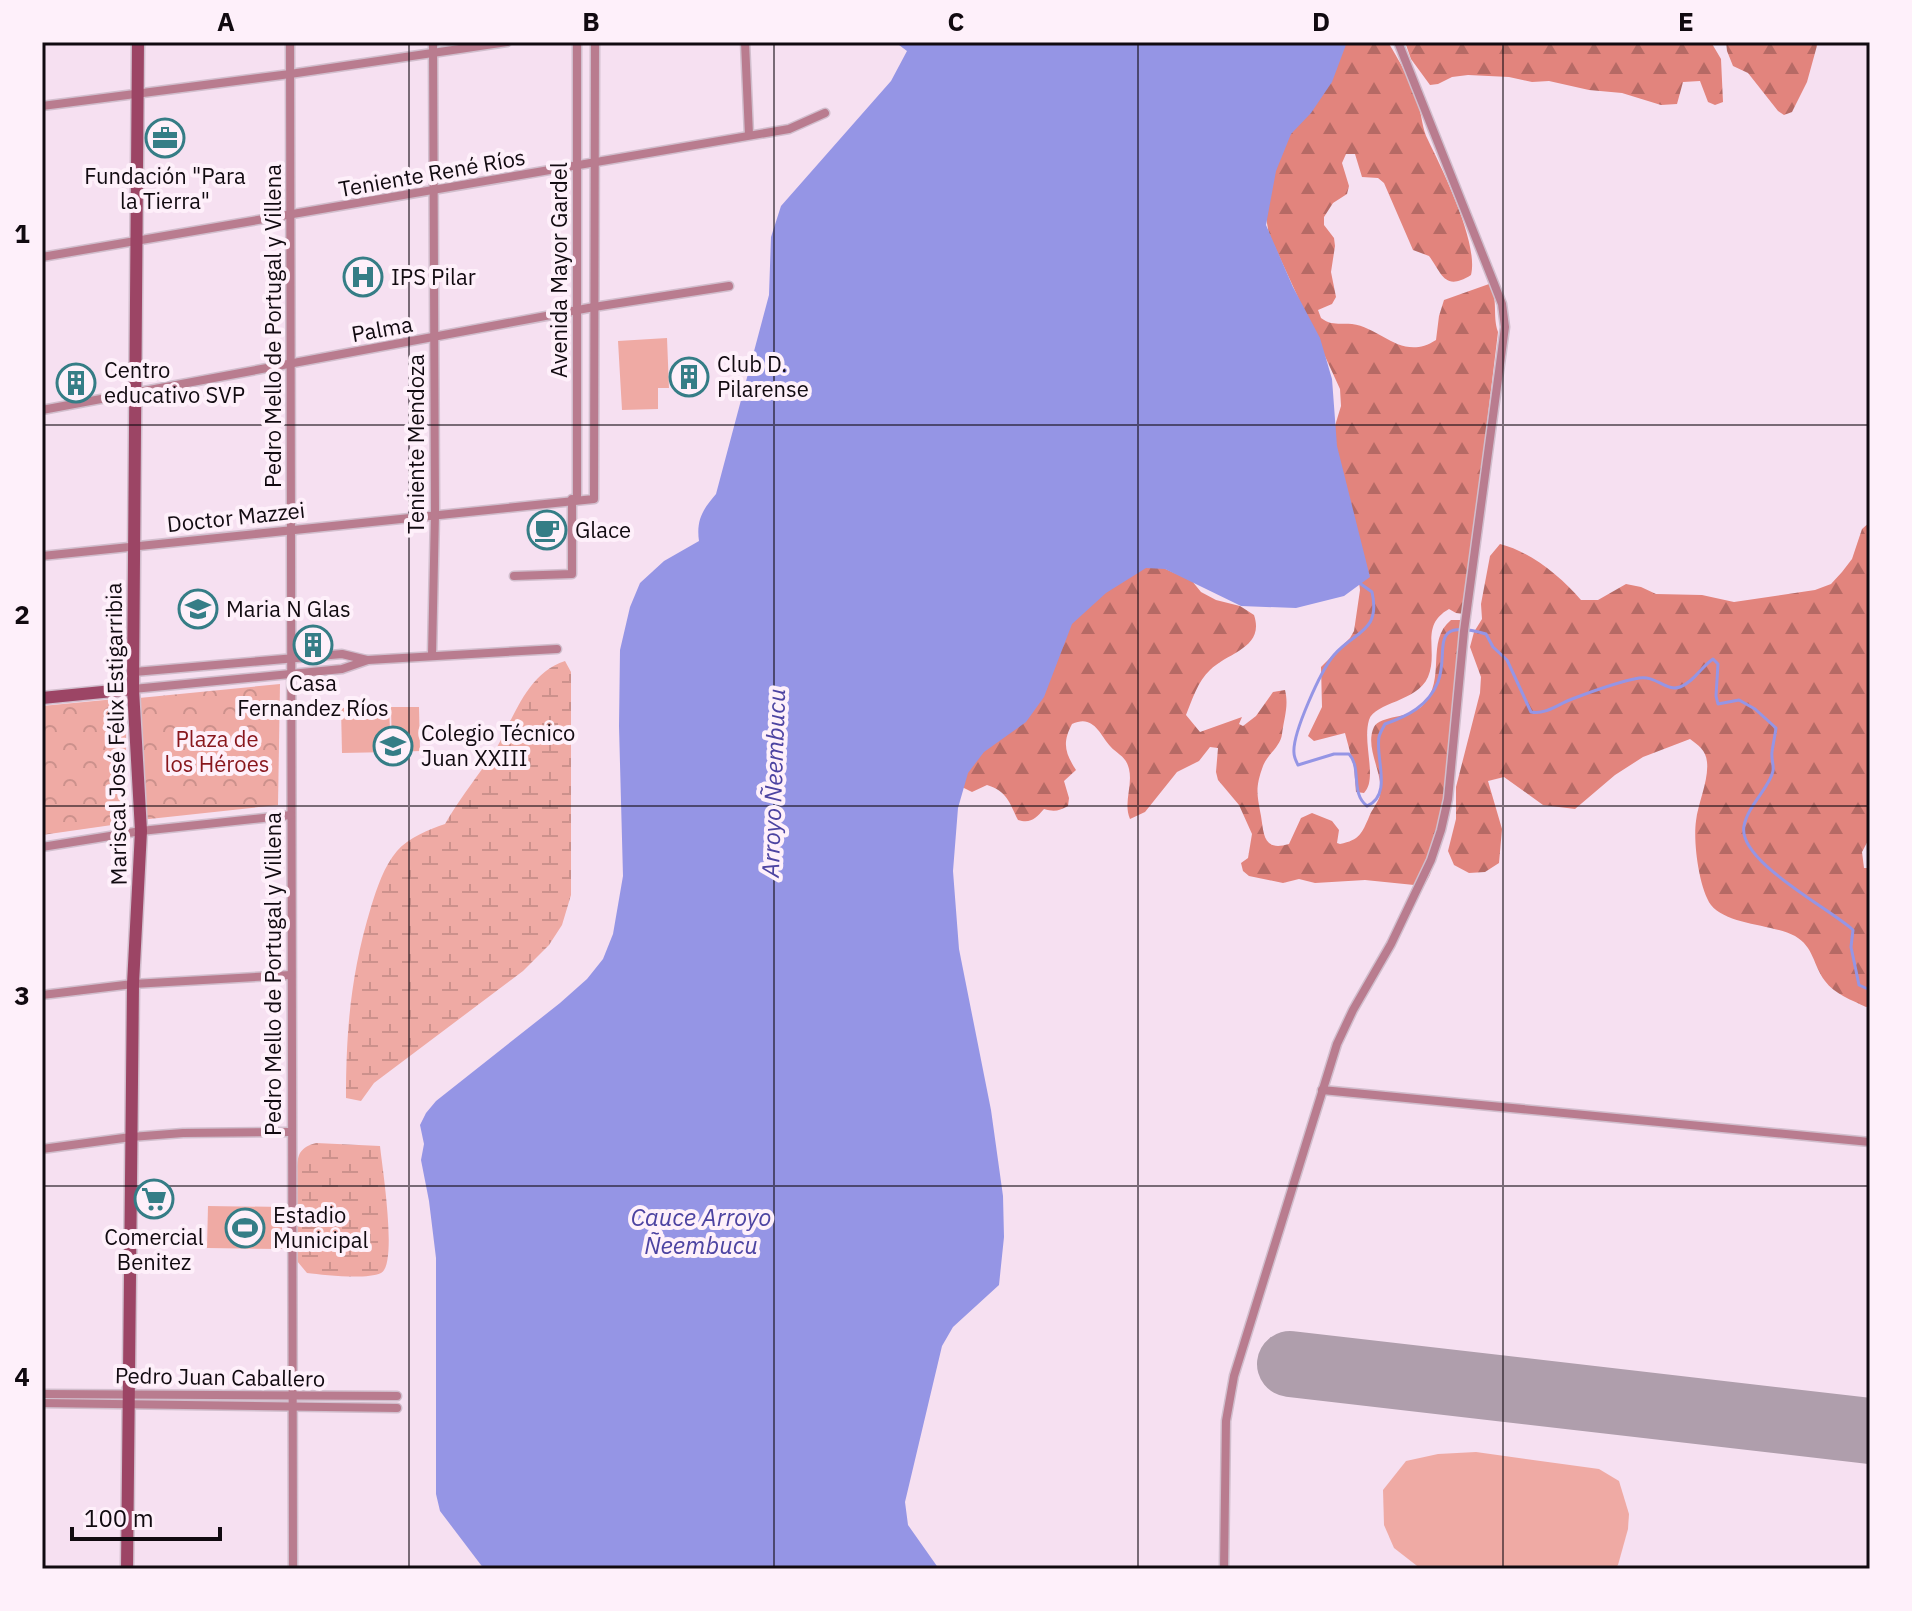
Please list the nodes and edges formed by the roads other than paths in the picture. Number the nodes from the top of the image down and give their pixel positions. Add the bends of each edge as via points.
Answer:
1 (138, 42) edge
2 (290, 42) edge
3 (507, 42) edge
4 (577, 42) edge
5 (595, 42) edge
6 (745, 42) edge
7 (1398, 42) edge
8 (433, 47) edge
9 (290, 74) junction
10 (138, 93) junction
11 (42, 106) edge
12 (825, 113) dead end
13 (749, 135) junction
14 (595, 163) junction
15 (577, 166) junction
16 (434, 190) junction
17 (290, 215) junction
18 (137, 242) junction
19 (42, 257) edge
20 (729, 286) dead end
21 (594, 307) junction
22 (577, 310) junction
23 (433, 338) junction
24 (292, 363) junction
25 (135, 393) junction
26 (42, 410) edge
27 (574, 499) junction
28 (594, 499) joint
29 (435, 514) junction
30 (290, 530) junction
31 (135, 545) junction
32 (42, 556) edge
33 (514, 576) dead end
34 (557, 649) dead end
35 (432, 655) junction
36 (290, 660) junction
37 (368, 660) junction
38 (134, 672) junction
39 (291, 675) junction
40 (133, 689) junction
41 (42, 698) edge
42 (291, 815) junction
43 (141, 831) junction
44 (42, 847) edge
45 (291, 975) junction
46 (133, 984) junction
47 (42, 995) edge
48 (1322, 1090) junction
49 (291, 1132) junction
50 (131, 1137) junction
51 (1870, 1142) edge
52 (42, 1149) edge
53 (42, 1394) edge
54 (292, 1396) junction
55 (397, 1396) dead end
56 (130, 1398) junction
57 (42, 1403) edge
58 (292, 1406) junction
59 (397, 1408) dead end
60 (127, 1569) edge
61 (293, 1569) edge
62 (1225, 1569) edge

1 - 10 main road, Mariscal José Félix Estigarribia
2 - 9 street, Pedro Mello de Portugal y Villena
3 - 8 street
4 - 15 street, Avenida Mayor Gardel
5 - 14 street, Avenida Mayor Gardel
6 - 13 street
7 - 48 street via 1502,304 1505,327 1441,830 1391,944 1342,1033
8 - 9 street
8 - 16 street, Teniente Mendoza
9 - 10 street
9 - 17 street, Pedro Mello de Portugal y Villena
10 - 11 street
10 - 18 main road, Mariscal José Félix Estigarribia
12 - 13 street, Teniente René Ríos via 789,129
13 - 14 street, Teniente René Ríos
14 - 15 street, Teniente René Ríos
14 - 21 street, Avenida Mayor Gardel
15 - 16 street, Teniente René Ríos
15 - 22 street, Avenida Mayor Gardel
16 - 17 street, Teniente René Ríos
16 - 23 street, Teniente Mendoza
17 - 18 street, Teniente René Ríos
17 - 24 street, Pedro Mello de Portugal y Villena
18 - 19 street, Teniente René Ríos
18 - 25 main road, Mariscal José Félix Estigarribia
20 - 21 street, Palma
21 - 22 street, Palma
21 - 28 street, Avenida Mayor Gardel
22 - 23 street, Palma
22 - 27 street, Avenida Mayor Gardel
23 - 24 street, Palma
23 - 29 street, Teniente Mendoza
24 - 25 street, Palma
24 - 30 street, Pedro Mello de Portugal y Villena
25 - 26 street, Palma
25 - 31 main road, Mariscal José Félix Estigarribia
27 - 28 street, Doctor Mazzei
27 - 29 street, Doctor Mazzei
27 - 33 street, Avenida Mayor Gardel via 572,574
29 - 30 street, Doctor Mazzei
29 - 35 street, Teniente Mendoza
30 - 31 street, Doctor Mazzei
30 - 36 street, Pedro Mello de Portugal y Villena
31 - 32 street, Doctor Mazzei
31 - 38 main road, Mariscal José Félix Estigarribia
34 - 35 street
35 - 37 street
36 - 37 street via 342,654
36 - 38 street
36 - 39 street, Pedro Mello de Portugal y Villena
37 - 39 street
38 - 40 main road, Mariscal José Félix Estigarribia
39 - 40 street
39 - 42 street, Pedro Mello de Portugal y Villena
40 - 41 main road
40 - 43 main road, Mariscal José Félix Estigarribia
42 - 43 street
42 - 45 street, Pedro Mello de Portugal y Villena
43 - 44 street
43 - 46 main road, Mariscal José Félix Estigarribia
45 - 46 street
45 - 49 street, Pedro Mello de Portugal y Villena
46 - 47 street
46 - 50 main road, Mariscal José Félix Estigarribia
48 - 51 street
48 - 62 street via 1229,1392
49 - 50 street
49 - 54 street, Pedro Mello de Portugal y Villena
50 - 52 street
50 - 56 main road, Mariscal José Félix Estigarribia
53 - 56 street, Pedro Juan Caballero
54 - 55 street, Pedro Juan Caballero
54 - 56 street, Pedro Juan Caballero
54 - 58 street, Pedro Mello de Portugal y Villena
56 - 57 street, Pedro Juan Caballero
56 - 58 street, Pedro Juan Caballero
56 - 60 main road, Mariscal José Félix Estigarribia
58 - 59 street, Pedro Juan Caballero
58 - 61 street, Pedro Mello de Portugal y Villena

